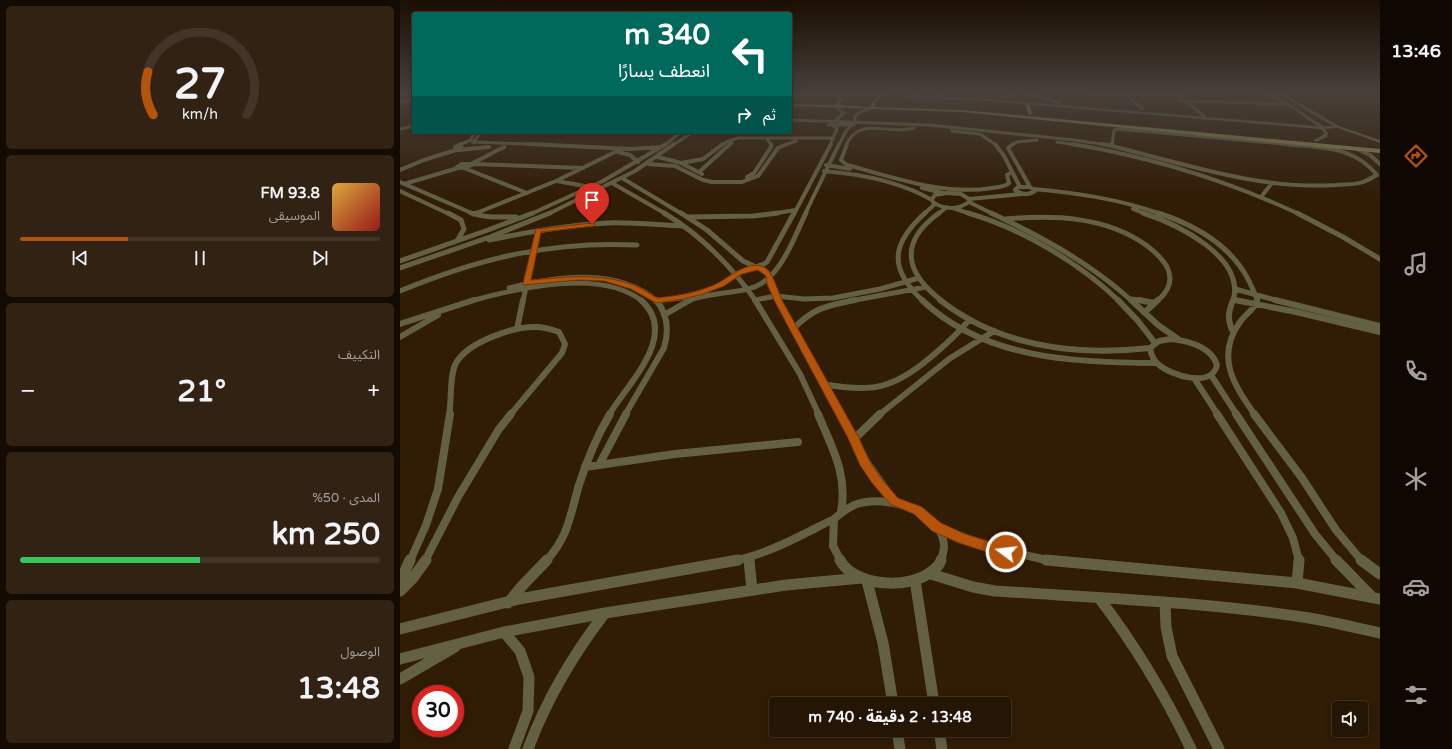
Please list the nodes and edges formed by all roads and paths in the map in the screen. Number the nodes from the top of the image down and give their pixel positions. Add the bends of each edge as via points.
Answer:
1 (835, 127) edge
2 (850, 127) edge
3 (905, 127) edge
4 (945, 127) edge
5 (1142, 127) edge
6 (1308, 127) edge
7 (1338, 127) joint
8 (412, 128) edge
9 (914, 128) junction
10 (1322, 128) junction
11 (400, 131) edge
12 (473, 134) edge
13 (480, 134) edge
14 (678, 134) edge
15 (691, 134) edge
16 (980, 134) junction
17 (1238, 136) junction
18 (472, 137) junction
19 (834, 138) junction
20 (768, 140) junction
21 (1037, 140) junction
22 (1074, 140) junction
23 (796, 141) junction
24 (1316, 141) junction
25 (475, 142) junction
26 (1380, 142) edge
27 (831, 144) junction
28 (1071, 144) junction
29 (1088, 144) junction
30 (1112, 146) junction
31 (504, 147) junction
32 (662, 147) junction
33 (1380, 147) edge
34 (1357, 149) junction
35 (458, 150) junction
36 (1380, 151) edge
37 (615, 152) junction
38 (429, 154) junction
39 (436, 156) junction
40 (658, 157) junction
41 (410, 160) dead end
42 (1378, 160) edge
43 (638, 162) junction
44 (681, 163) junction
45 (471, 164) junction
46 (646, 164) junction
47 (821, 164) junction
48 (1380, 164) edge
49 (830, 165) junction
50 (458, 168) junction
51 (464, 168) junction
52 (584, 168) junction
53 (625, 169) junction
54 (400, 170) edge
55 (635, 171) junction
56 (817, 171) junction
57 (699, 172) junction
58 (826, 172) junction
59 (1012, 172) junction
60 (1379, 174) edge
61 (622, 178) junction
62 (556, 181) junction
63 (402, 183) edge
64 (612, 183) junction
65 (1272, 183) junction
66 (590, 187) junction
67 (1020, 187) junction
68 (1016, 190) junction
69 (1032, 190) junction
70 (400, 191) edge
71 (527, 193) junction
72 (943, 193) junction
73 (1022, 194) junction
74 (964, 196) junction
75 (1261, 197) junction
76 (969, 201) junction
77 (933, 202) junction
78 (950, 208) junction
79 (796, 210) junction
80 (473, 214) junction
81 (522, 217) junction
82 (687, 217) junction
83 (1005, 220) junction
84 (685, 226) junction
85 (538, 231) junction
86 (457, 241) junction
87 (637, 245) dead end
88 (456, 248) junction
89 (535, 250) junction
90 (1071, 254) junction
91 (1060, 257) junction
92 (743, 260) junction
93 (1380, 260) edge
94 (400, 261) edge
95 (729, 266) junction
96 (758, 267) junction
97 (400, 268) edge
98 (735, 275) junction
99 (919, 278) junction
100 (770, 279) junction
101 (906, 282) junction
102 (526, 286) junction
103 (926, 287) junction
104 (748, 289) junction
105 (1235, 289) junction
106 (911, 290) junction
107 (400, 291) edge
108 (1125, 294) junction
109 (1256, 295) junction
110 (776, 296) junction
111 (1113, 296) junction
112 (1130, 298) junction
113 (755, 300) junction
114 (1233, 300) junction
115 (656, 301) junction
116 (1154, 303) junction
117 (1256, 305) junction
118 (456, 307) junction
119 (1145, 312) junction
120 (664, 315) junction
121 (400, 319) edge
122 (970, 320) junction
123 (400, 324) edge
124 (1380, 326) edge
125 (794, 328) junction
126 (517, 329) junction
127 (962, 329) junction
128 (994, 331) junction
129 (1233, 332) junction
130 (1380, 332) edge
131 (400, 337) edge
132 (980, 338) junction
133 (1178, 339) junction
134 (1152, 346) junction
135 (1156, 363) junction
136 (1211, 375) junction
137 (1194, 378) junction
138 (823, 384) junction
139 (854, 438) junction
140 (798, 442) dead end
141 (599, 465) junction
142 (585, 467) junction
143 (894, 501) junction
144 (837, 515) junction
145 (937, 527) junction
146 (749, 558) junction
147 (931, 574) junction
148 (1380, 574) edge
149 (865, 579) junction
150 (915, 580) junction
151 (400, 582) edge
152 (1297, 582) junction
153 (752, 590) junction
154 (400, 591) edge
155 (1099, 598) junction
156 (1376, 598) edge
157 (508, 602) junction
158 (1165, 602) junction
159 (605, 613) junction
160 (400, 629) edge
161 (504, 632) junction
162 (1380, 633) edge
163 (464, 642) junction
164 (400, 659) edge
165 (400, 679) edge
166 (892, 697) edge
167 (933, 697) edge
168 (898, 737) edge
169 (940, 737) edge
170 (514, 749) edge
171 (528, 749) edge
172 (900, 749) edge
173 (942, 749) edge
174 (1191, 749) edge
175 (1219, 749) edge

1 - 19 street via 837,131
2 - 49 street
3 - 9 street
4 - 22 street
5 - 17 main road
6 - 10 street
7 - 10 street
7 - 26 street
8 - 11 street
9 - 16 street
9 - 59 street via 856,131 851,135 841,160 847,165 953,189 1006,186 1009,183 1007,175
10 - 24 street via 1326,134
12 - 18 street
13 - 18 street
13 - 25 street
14 - 32 street
15 - 40 street
16 - 21 street
16 - 59 street via 998,146
17 - 24 main road
17 - 34 main road
18 - 38 street via 460,146
19 - 27 street
19 - 44 street via 739,138 728,141 703,159
20 - 23 street
20 - 57 street via 747,139 733,143
20 - 57 street via 771,147 754,173 747,177 721,180
21 - 28 street
21 - 69 street via 1017,142 1008,148
22 - 28 street via 1076,142
22 - 29 street
23 - 27 street
23 - 46 street via 778,148 758,176 742,182 712,182 676,166
24 - 33 main road
25 - 32 street via 631,149
25 - 35 street
27 - 47 street
28 - 29 street
29 - 30 street
29 - 75 street via 1177,168
30 - 60 street via 1114,130 1118,129 1334,149 1357,156
30 - 65 street
31 - 35 street
31 - 37 street
31 - 45 street
32 - 43 street
34 - 36 main road
34 - 42 street
35 - 39 street
37 - 43 street via 630,155
37 - 52 street
38 - 39 street
38 - 41 street
39 - 54 street
40 - 44 street
40 - 46 street
42 - 48 street
43 - 53 street
44 - 57 street
45 - 50 street via 460,165
45 - 51 street
45 - 52 street
46 - 55 street
47 - 49 street
47 - 56 street
49 - 58 street
49 - 72 street
50 - 51 street
50 - 63 street
51 - 71 street
52 - 62 street
53 - 55 street
53 - 66 street
55 - 61 street
56 - 58 street
56 - 79 street
58 - 77 street via 888,182 912,190
58 - 100 street
59 - 67 street
60 - 65 street via 1363,182 1336,185
61 - 64 street
61 - 82 street
62 - 66 street
62 - 71 street
63 - 80 street
64 - 84 street
64 - 88 street via 553,210
65 - 75 street
66 - 81 street
67 - 68 street
67 - 69 street
68 - 73 street
68 - 74 street
69 - 73 street
69 - 105 street via 1098,200 1134,209 1165,221 1198,239 1216,254 1229,270
69 - 109 street via 1078,193 1118,200 1153,210 1185,224 1228,252 1238,263
70 - 86 street via 461,220 464,229
71 - 80 street
72 - 74 street
72 - 77 street via 935,195
73 - 76 street
74 - 76 street
75 - 93 street via 1330,230
76 - 78 street via 963,206
76 - 83 street
77 - 78 street
77 - 101 street via 908,229 898,245 897,263
78 - 91 street via 986,217
78 - 99 street via 927,223 913,240 911,258
79 - 82 street via 730,217
79 - 96 street via 770,259
80 - 81 street
81 - 86 street
82 - 92 street
83 - 90 street
83 - 116 street via 1039,216 1079,220 1118,230 1140,241 1164,261 1170,276 1168,290
84 - 85 street via 618,223
84 - 95 street
85 - 88 street
85 - 89 street
86 - 94 street
87 - 89 street via 589,244
88 - 97 street
89 - 102 street
89 - 107 street via 465,267
90 - 91 street
90 - 108 street
91 - 111 street
92 - 95 street
92 - 96 street
95 - 98 street
96 - 98 street
96 - 100 street via 767,272
98 - 104 street
98 - 115 street via 700,293
99 - 101 street
99 - 103 street
100 - 104 street
100 - 110 street
101 - 106 street
101 - 110 street via 833,298 804,299
102 - 115 street via 579,277 604,279 634,288
102 - 118 street
102 - 121 street
102 - 126 street
102 - 142 street via 577,284 607,287 636,297 647,306 654,317 656,330 653,346 605,422
103 - 106 street
103 - 122 street via 944,304
104 - 113 street
104 - 120 street via 700,296 676,306
105 - 109 street
105 - 114 street
106 - 125 street via 825,306 806,316
106 - 127 street via 931,310
108 - 111 street
108 - 112 street
109 - 117 street
109 - 124 street
110 - 113 street
110 - 125 street
111 - 134 street via 1138,320
112 - 116 street
112 - 119 street
113 - 144 street via 806,384 841,470 844,497
114 - 117 street
114 - 129 street via 1227,315
115 - 120 street
116 - 119 street
117 - 129 street
117 - 130 street
118 - 123 street
118 - 131 street
119 - 133 street
120 - 141 street via 667,337 664,348
122 - 127 street
122 - 128 street
125 - 138 street
126 - 151 street via 496,335 476,345 456,363 438,489 426,525
126 - 154 street via 534,327 554,330 564,339 564,348 499,429 458,497 429,556
127 - 132 street
127 - 138 street via 910,374 895,381 859,388
128 - 132 street
128 - 134 street via 1030,342 1071,349 1112,351
129 - 148 street via 1228,362 1237,389 1302,478 1351,552
132 - 135 street via 1027,352 1066,359 1106,363
132 - 139 street via 960,350 883,410
133 - 134 street via 1164,340
133 - 136 street via 1202,347 1213,357 1217,367
134 - 135 street via 1150,354
135 - 137 street via 1174,373
136 - 137 street
136 - 156 street via 1316,534 1349,575
137 - 152 street via 1291,531 1298,550 1300,568
138 - 139 street
139 - 143 street via 870,470
140 - 141 street via 703,450
141 - 142 street
142 - 157 street via 558,547 515,591
143 - 144 street via 867,502
143 - 145 street via 918,510
144 - 146 street via 782,545
144 - 149 street via 831,532 832,546 838,559 848,570
145 - 147 street via 943,539 945,552 941,564
145 - 152 street via 991,549 1052,561
146 - 153 street
146 - 157 street
147 - 150 street
147 - 155 street via 995,591
149 - 150 street via 884,584
149 - 153 street
149 - 166 street via 883,644
150 - 167 street
152 - 156 street
153 - 159 street
155 - 158 street
155 - 174 street via 1148,666
157 - 160 street
158 - 162 street via 1309,618
158 - 175 street via 1166,627 1172,656
159 - 161 street
159 - 171 street via 563,674 543,710
161 - 163 street
161 - 170 street via 520,651 528,677 528,711
163 - 164 street
163 - 165 street
168 - 172 street
169 - 173 street

